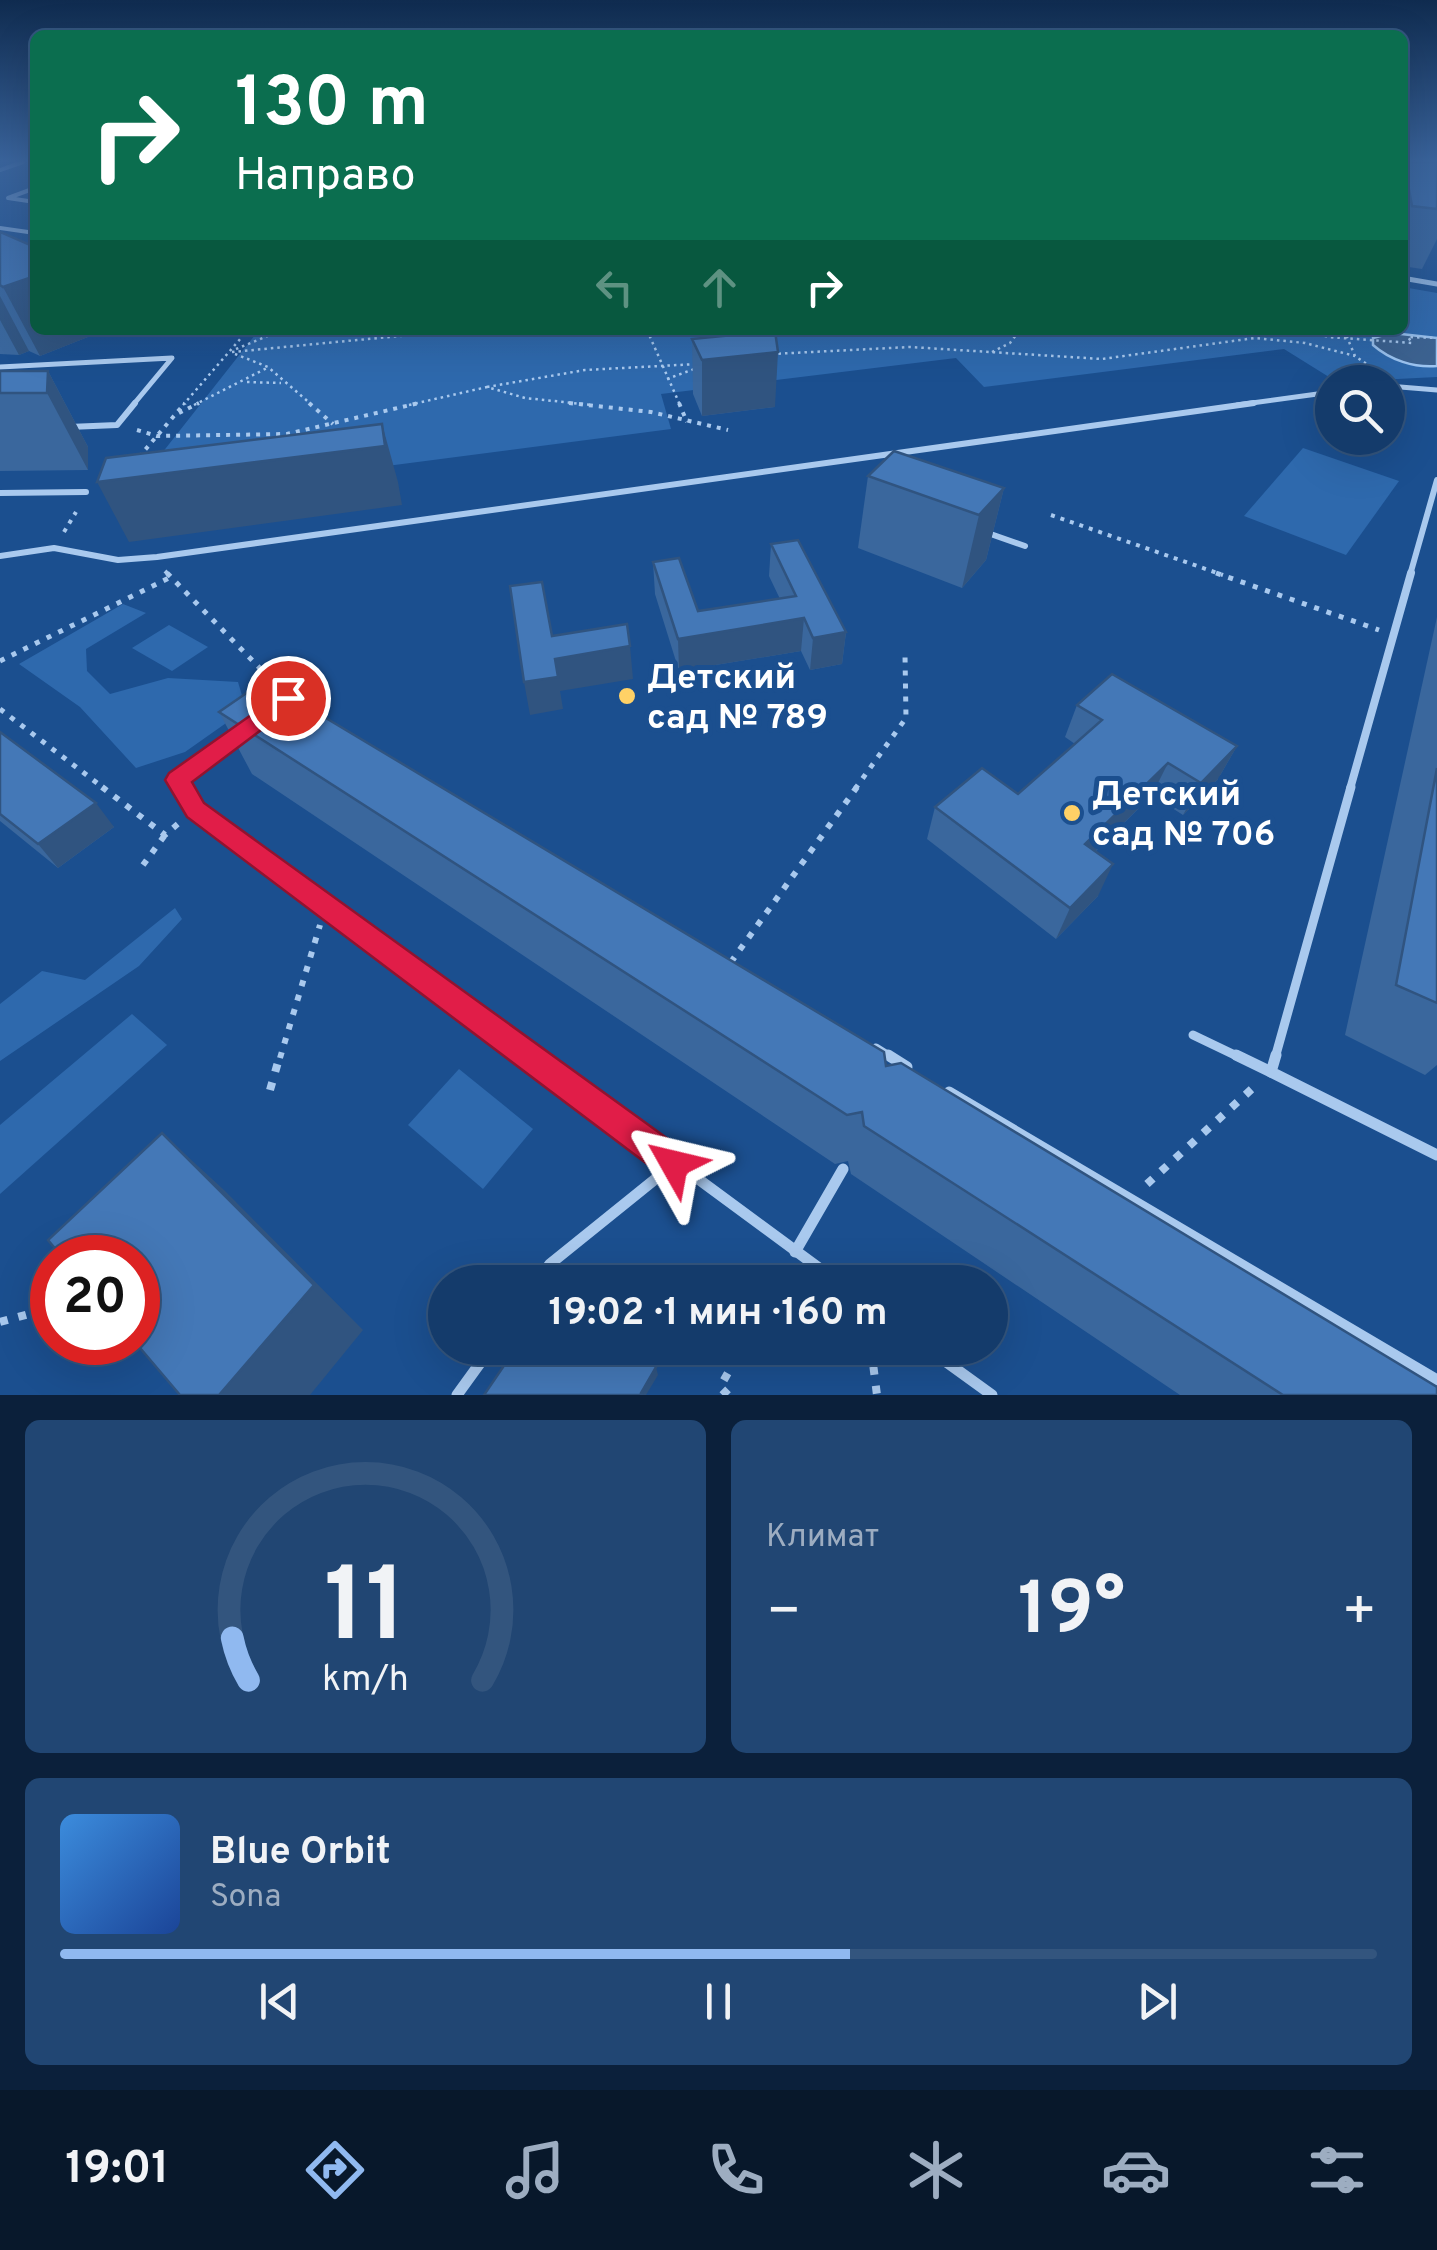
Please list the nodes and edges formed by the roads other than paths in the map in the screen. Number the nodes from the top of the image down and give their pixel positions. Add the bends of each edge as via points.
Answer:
1 (0, 228) edge
2 (30, 233) edge
3 (1408, 279) edge
4 (1437, 284) edge
5 (0, 367) edge
6 (1405, 387) edge
7 (1437, 390) edge
8 (1315, 394) edge
9 (58, 427) dead end
10 (1437, 480) edge
11 (86, 492) road end
12 (0, 493) edge
13 (974, 528) edge
14 (1025, 546) dead end
15 (0, 556) edge
16 (257, 721) edge
17 (1193, 1035) dead end
18 (868, 1044) edge
19 (903, 1064) junction
20 (1271, 1072) junction
21 (919, 1074) edge
22 (894, 1080) edge
23 (935, 1084) edge
24 (1437, 1156) edge
25 (674, 1164) junction
26 (843, 1169) edge
27 (794, 1252) junction
28 (549, 1265) edge
29 (813, 1265) edge
30 (479, 1365) edge
31 (951, 1365) edge
32 (1437, 1380) edge
33 (458, 1395) edge
34 (992, 1395) edge

1 - 2 lane
3 - 4 lane
5 - 9 lane via 172,358 117,425
6 - 7 lane
8 - 15 lane via 157,557 118,560 54,548
10 - 20 lane
11 - 12 lane
13 - 14 lane
16 - 25 lane via 178,780 196,810
17 - 20 lane
18 - 19 lane
19 - 21 lane
19 - 22 lane
20 - 24 lane
23 - 32 lane
25 - 27 lane
25 - 28 lane
26 - 27 lane
27 - 29 lane
30 - 33 lane
31 - 34 lane

